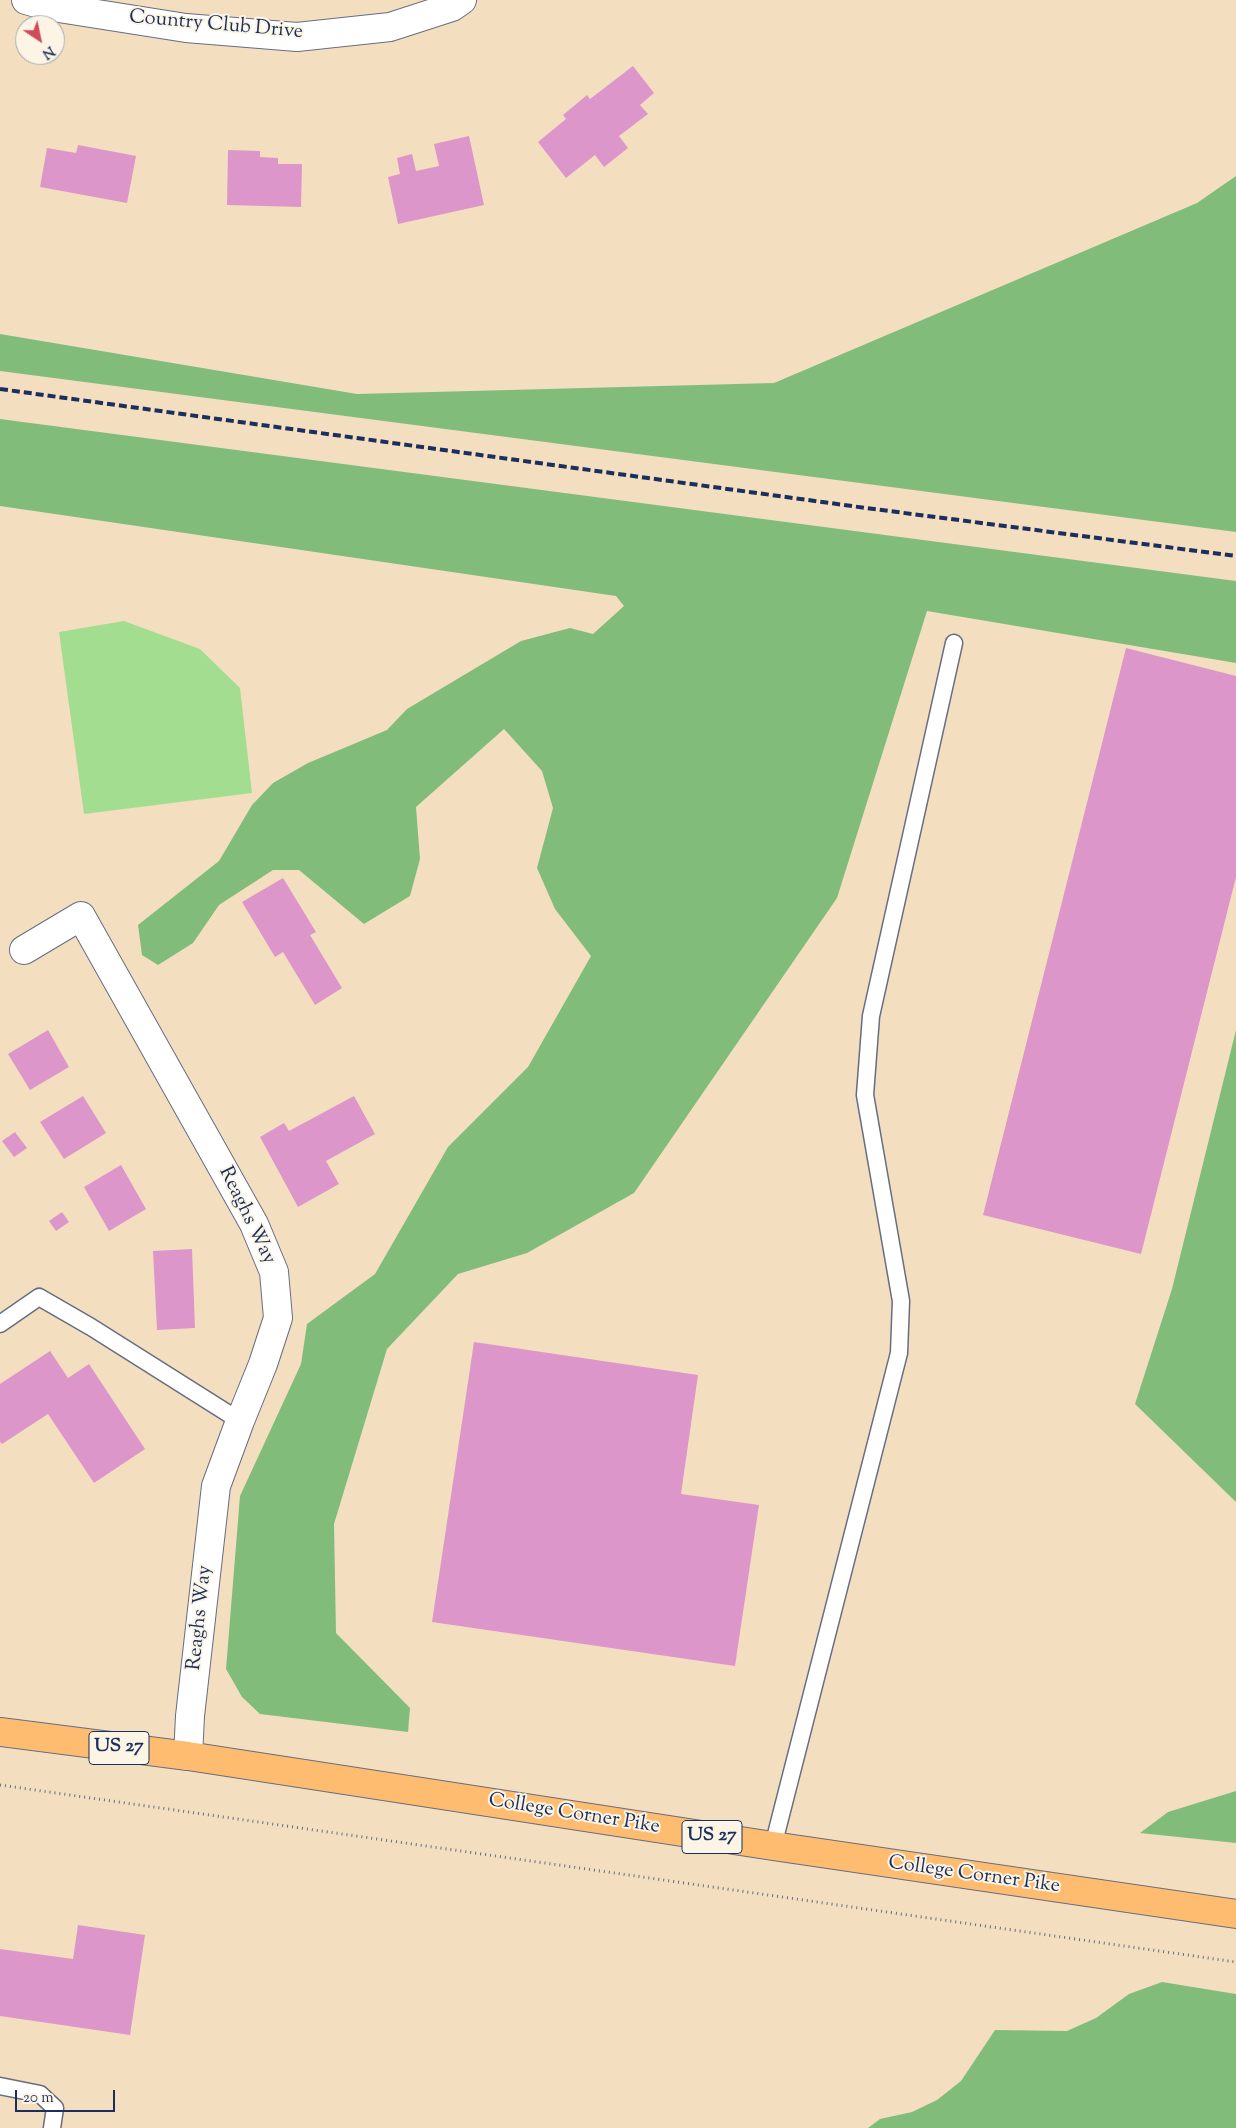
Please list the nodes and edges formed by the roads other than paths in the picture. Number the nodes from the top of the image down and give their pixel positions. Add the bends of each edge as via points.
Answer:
1 (26, 0) edge
2 (462, 0) edge
3 (954, 643) dead end
4 (24, 950) dead end
5 (0, 1324) edge
6 (240, 1421) junction
7 (0, 1732) edge
8 (188, 1756) junction
9 (773, 1846) junction
10 (1236, 1914) edge
11 (0, 2086) edge
12 (52, 2128) edge

1 - 2 street, Country Club Drive via 186,28 296,37 390,28 452,7
3 - 9 lane via 871,1016 865,1095 901,1302 899,1353
4 - 6 street, Reaghs Way via 81,916 254,1224 274,1272 278,1318
5 - 6 lane via 39,1297
6 - 8 street, Reaghs Way via 216,1486
7 - 8 highway, College Corner Pike / US 27
8 - 9 highway, College Corner Pike / US 27
9 - 10 highway, College Corner Pike / US 27
11 - 12 lane via 40,2094 56,2108

